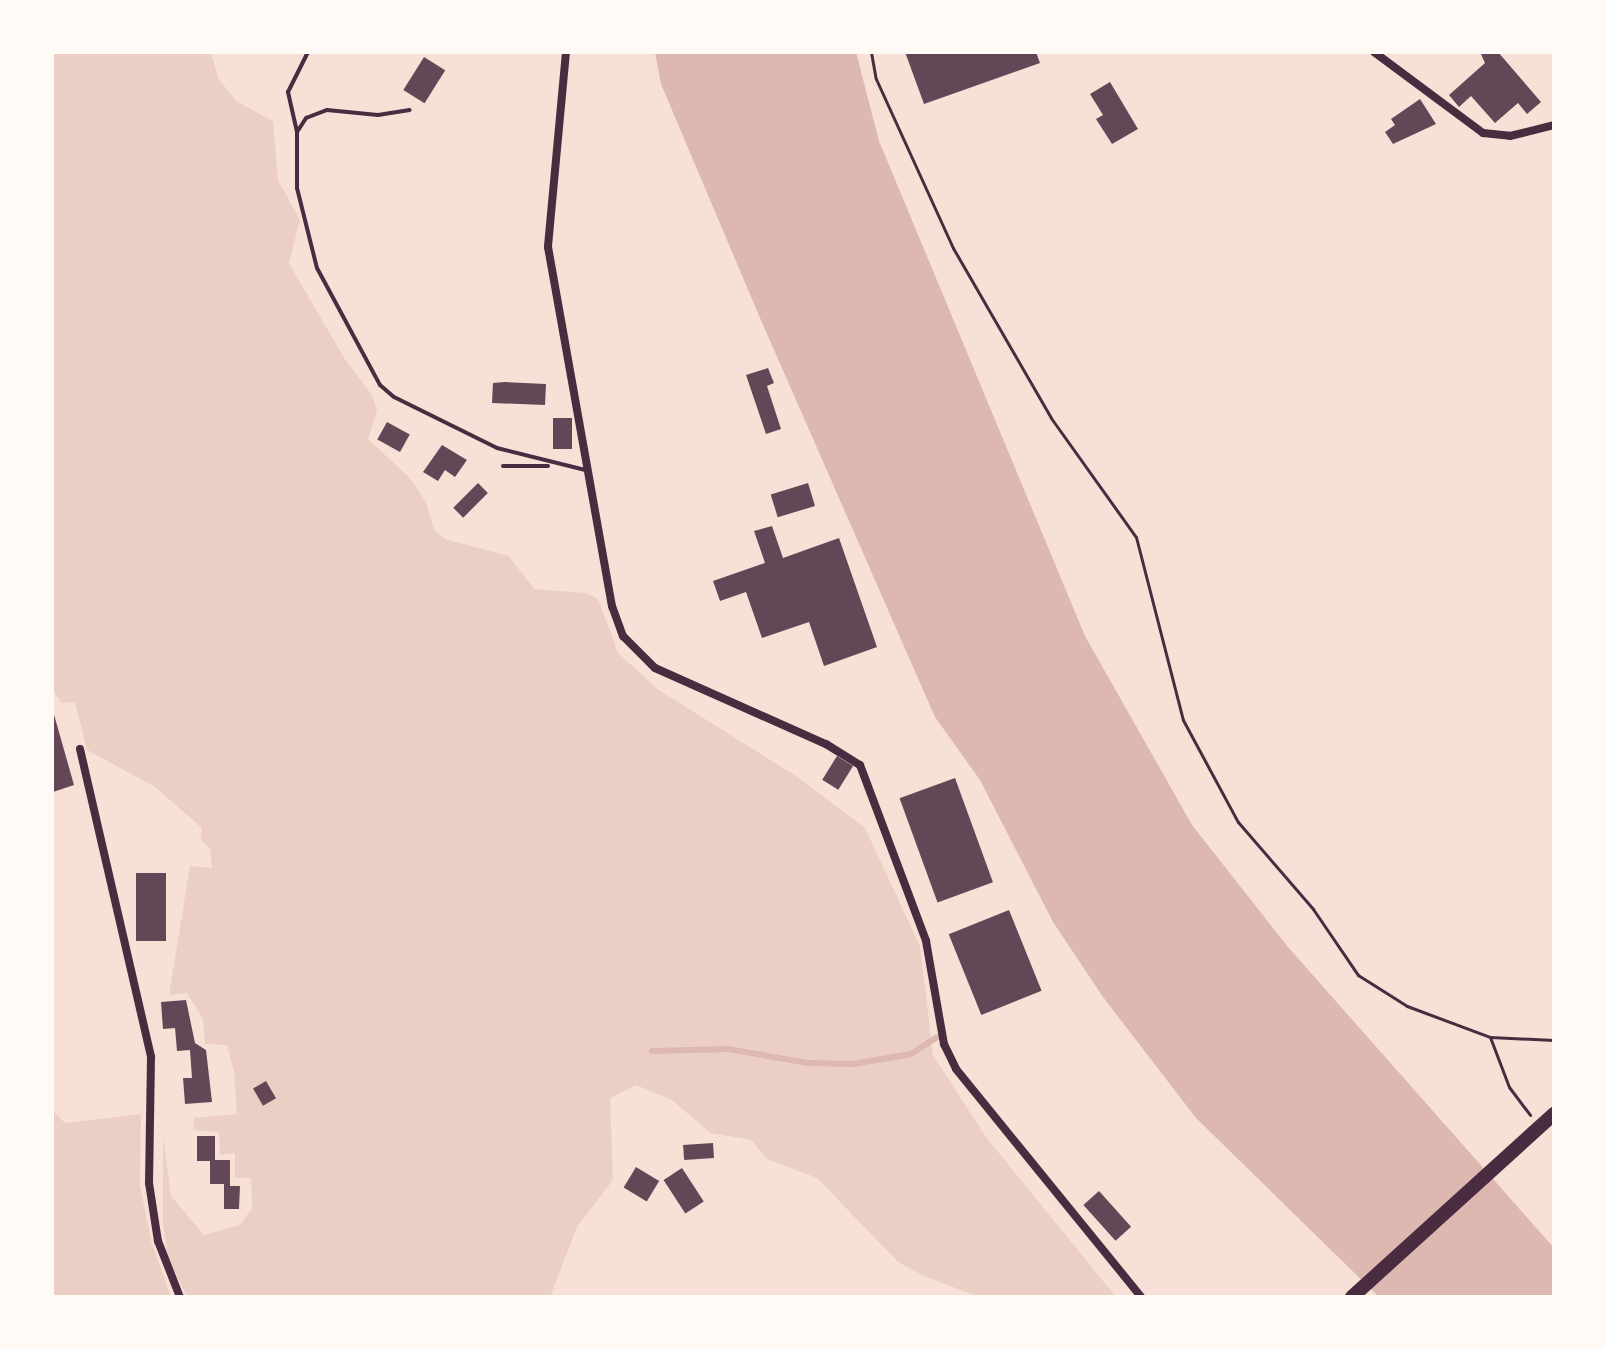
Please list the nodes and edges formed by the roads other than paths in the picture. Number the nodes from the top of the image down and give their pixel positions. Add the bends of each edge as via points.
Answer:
1 (308, 52) edge
2 (566, 52) edge
3 (1374, 52) edge
4 (410, 110) dead end
5 (1554, 125) edge
6 (297, 132) junction
7 (503, 466) dead end
8 (555, 466) junction
9 (588, 470) junction
10 (80, 749) dead end
11 (1554, 1114) edge
12 (180, 1297) edge
13 (1141, 1297) edge
14 (1352, 1297) edge

1 - 6 lane via 288,92
2 - 9 street via 548,247
3 - 5 street via 1483,133 1510,136
4 - 6 lane via 378,115 327,110 306,118
6 - 8 lane via 297,188 317,268 380,385 497,448
7 - 8 lane
8 - 9 lane
9 - 13 street via 612,606 623,636 655,668 826,744 860,765 926,941 944,1044 956,1069
10 - 12 street via 151,1057 149,1183 158,1241
11 - 14 main road

